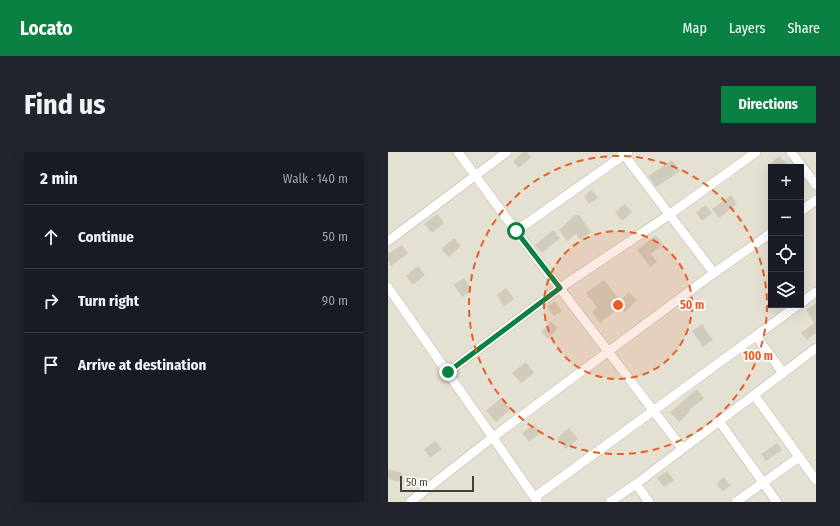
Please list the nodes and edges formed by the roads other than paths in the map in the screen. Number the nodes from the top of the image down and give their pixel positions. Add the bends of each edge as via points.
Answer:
1 (458, 152) edge
2 (507, 152) edge
3 (756, 152) edge
4 (791, 152) edge
5 (625, 153) edge
6 (476, 176) junction
7 (816, 185) edge
8 (816, 200) edge
9 (804, 209) edge
10 (669, 216) junction
11 (516, 231) junction
12 (768, 235) edge
13 (388, 241) edge
14 (714, 273) junction
15 (388, 287) edge
16 (560, 288) junction
17 (816, 292) edge
18 (804, 301) edge
19 (794, 308) edge
20 (756, 336) junction
21 (816, 348) edge
22 (608, 353) junction
23 (448, 372) junction
24 (783, 372) junction
25 (754, 394) junction
26 (654, 411) junction
27 (719, 421) junction
28 (493, 437) junction
29 (682, 448) junction
30 (799, 457) junction
31 (816, 480) edge
32 (763, 483) junction
33 (636, 484) junction
34 (536, 499) edge
35 (410, 502) edge
36 (610, 502) edge
37 (649, 502) edge
38 (736, 502) edge
39 (777, 502) edge

1 - 6 street
2 - 6 street
3 - 10 street
4 - 7 street
5 - 10 street
5 - 11 street
6 - 11 street
6 - 13 street
8 - 9 street
10 - 14 street
10 - 16 street
11 - 16 street
12 - 14 street
14 - 22 street
15 - 23 street
16 - 22 street
16 - 23 street
17 - 18 street
19 - 20 street
20 - 24 street
20 - 26 street
21 - 24 street
22 - 26 street
22 - 28 street
23 - 28 street
24 - 25 street
25 - 27 street
25 - 30 street
26 - 29 street
26 - 34 street
27 - 29 street
27 - 32 street
28 - 34 street
28 - 35 street
29 - 33 street
30 - 31 street
30 - 32 street
32 - 38 street
32 - 39 street
33 - 36 street
33 - 37 street

